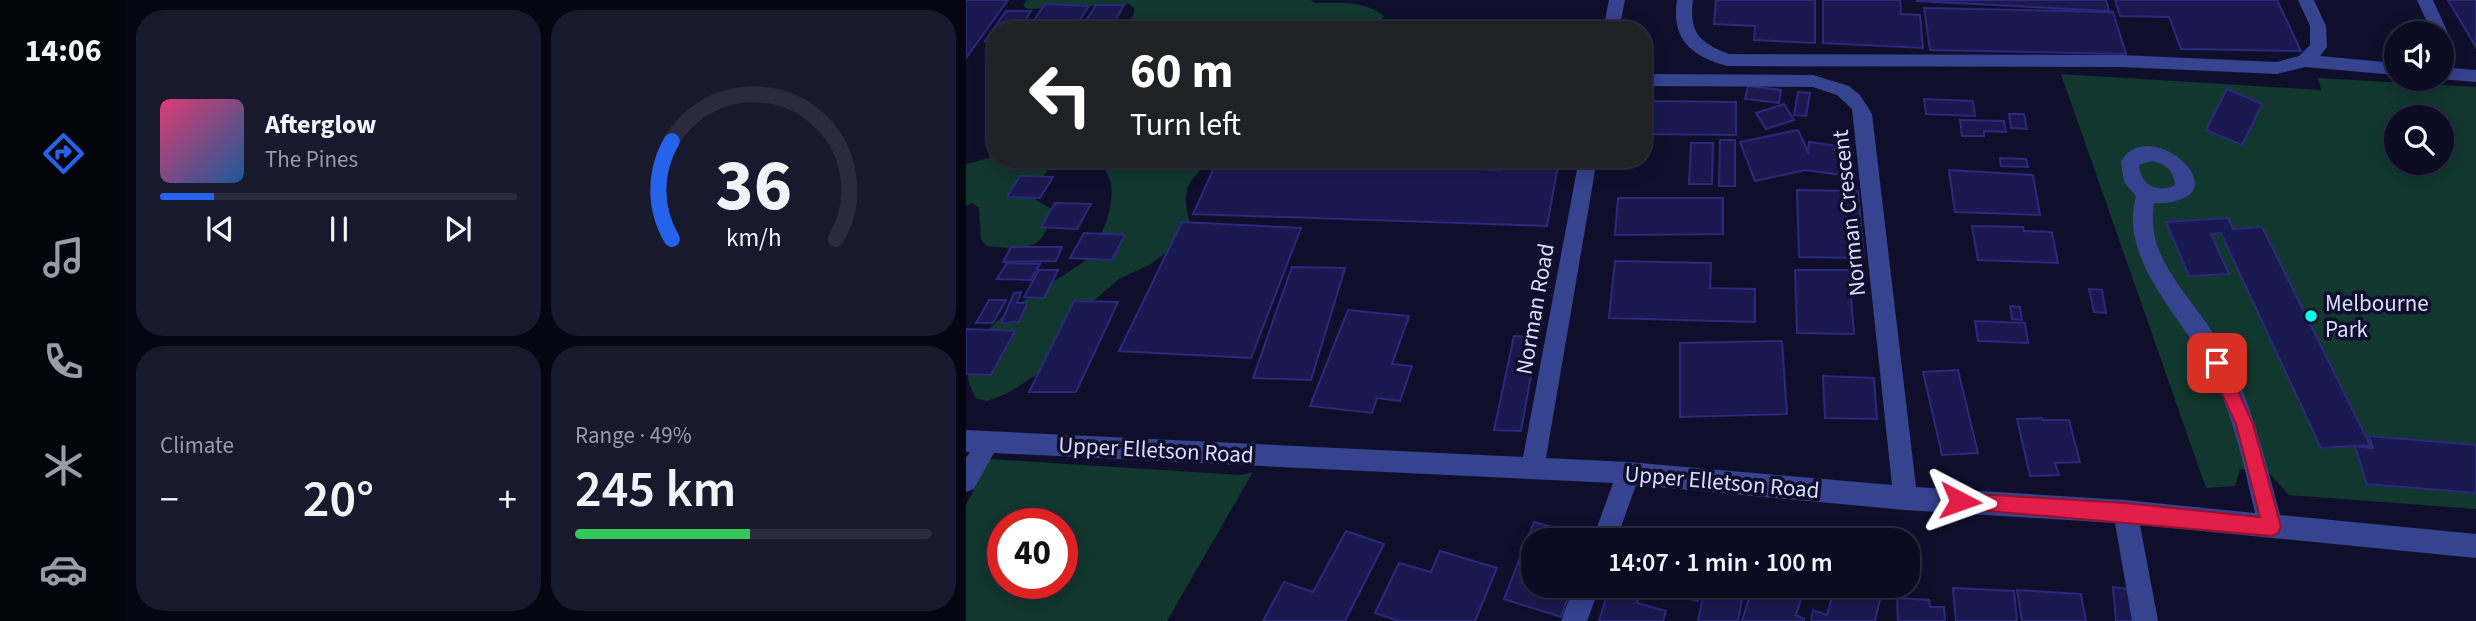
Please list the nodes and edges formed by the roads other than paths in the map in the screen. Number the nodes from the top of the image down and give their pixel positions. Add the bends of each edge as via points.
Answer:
1 (1617, 0) edge
2 (1685, 0) edge
3 (2306, 0) edge
4 (2425, 0) edge
5 (1613, 21) edge
6 (2435, 21) edge
7 (2305, 61) junction
8 (2384, 68) edge
9 (2454, 71) edge
10 (2476, 76) edge
11 (1652, 80) edge
12 (1586, 168) edge
13 (2147, 193) dead end
14 (976, 442) edge
15 (1533, 468) junction
16 (1629, 473) junction
17 (966, 481) edge
18 (1905, 498) junction
19 (2125, 512) junction
20 (2272, 527) junction
21 (1609, 528) edge
22 (2476, 546) edge
23 (1583, 598) edge
24 (1574, 621) edge
25 (2145, 621) edge

1 - 5 street
2 - 7 street via 1682,14 1689,39 1702,51 1727,60 2121,61 2277,68
3 - 7 street via 2318,26 2319,47
4 - 6 street
7 - 8 street
9 - 10 street
11 - 18 street, Norman Crescent via 1813,81 1855,97 1863,114
12 - 15 street, Norman Road
13 - 20 street via 2143,235 2151,258 2208,342 2244,424
14 - 15 street, Upper Elletson Road
14 - 17 street
15 - 16 street, Upper Elletson Road
16 - 18 street, Upper Elletson Road
16 - 21 street
18 - 19 street, Upper Elletson Road
19 - 20 street, Upper Elletson Road
19 - 25 street
20 - 22 street, Upper Elletson Road
23 - 24 street

